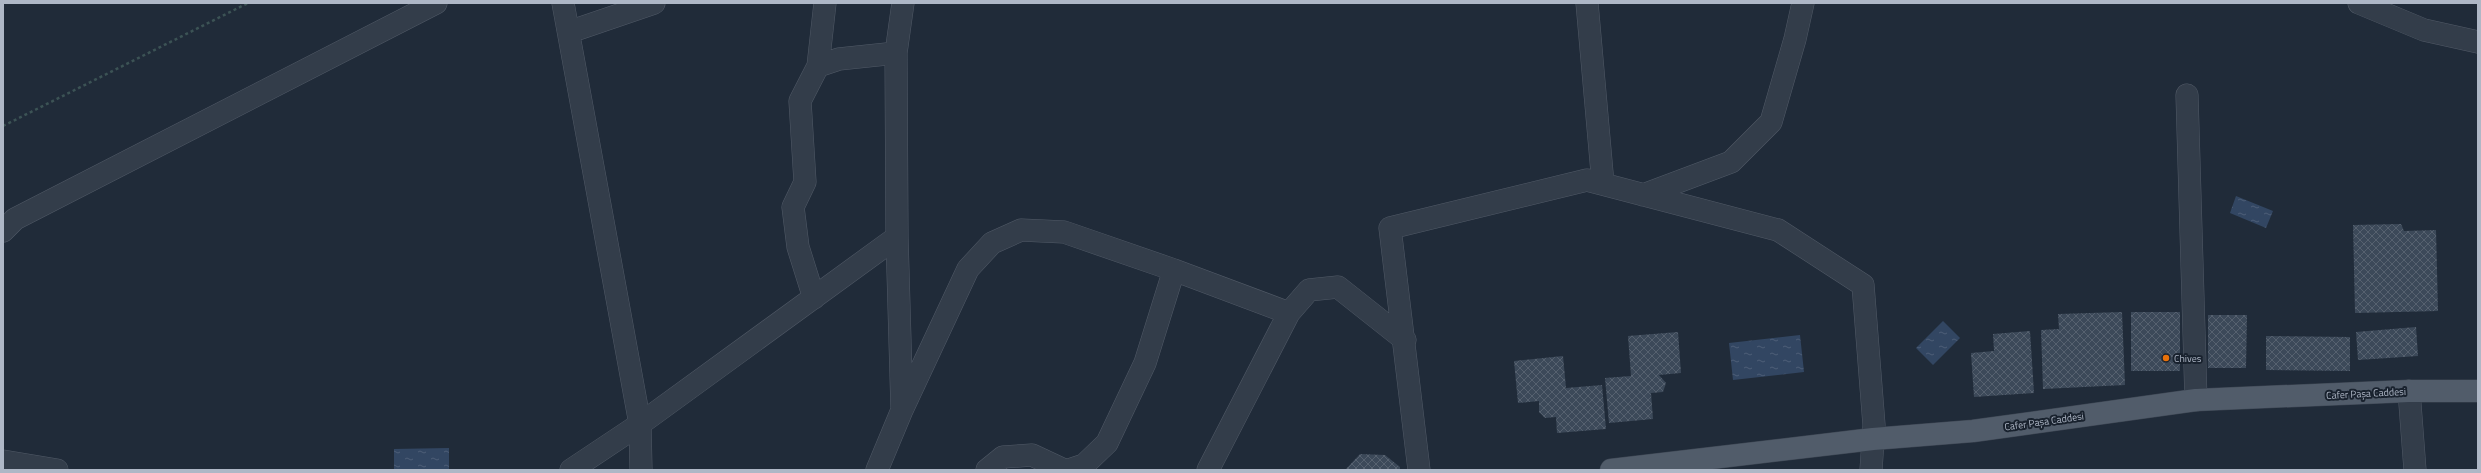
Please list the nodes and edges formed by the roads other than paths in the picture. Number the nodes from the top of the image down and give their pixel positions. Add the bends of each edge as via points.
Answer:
1 (436, 3) edge
2 (563, 3) edge
3 (654, 3) edge
4 (825, 3) edge
5 (903, 3) edge
6 (1587, 3) edge
7 (1803, 3) edge
8 (2359, 3) edge
9 (569, 32) junction
10 (2478, 42) edge
11 (896, 53) junction
12 (818, 66) junction
13 (2187, 95) dead end
14 (1604, 184) junction
15 (1643, 195) junction
16 (3, 231) edge
17 (897, 237) junction
18 (1174, 270) junction
19 (814, 298) junction
20 (1289, 313) junction
21 (1405, 340) junction
22 (2409, 391) junction
23 (2478, 391) edge
24 (2196, 400) junction
25 (902, 410) junction
26 (640, 424) junction
27 (1873, 439) junction
28 (3, 461) edge
29 (1060, 469) edge
30 (57, 470) edge
31 (571, 470) edge
32 (641, 470) edge
33 (877, 470) edge
34 (987, 470) edge
35 (1208, 470) edge
36 (1419, 470) edge
37 (1611, 470) edge
38 (1871, 470) edge
39 (2415, 470) edge

1 - 16 street via 15,219
2 - 9 street
3 - 9 street
4 - 12 street
5 - 11 street
6 - 14 street
7 - 15 street via 1771,122 1731,162
8 - 10 street via 2424,30
9 - 26 street
11 - 12 street via 839,59
11 - 17 street
12 - 19 street via 800,101 805,182 793,207 798,247
13 - 24 street
14 - 15 street
14 - 21 street via 1587,180 1390,228
15 - 27 street via 1778,230 1863,285
17 - 19 street
17 - 25 street
18 - 20 street
18 - 25 street via 1064,232 1021,230 992,243 968,269
18 - 29 street via 1146,363 1107,443 1084,465
19 - 26 street
20 - 21 street via 1309,290 1338,287
20 - 35 street
21 - 36 street
22 - 23 main road, Cafer Paşa Caddesi
22 - 24 main road, Cafer Paşa Caddesi
22 - 39 street
24 - 27 main road, Cafer Paşa Caddesi via 1973,430
25 - 33 street
26 - 31 street
26 - 32 street
27 - 37 main road, Cafer Paşa Caddesi
27 - 38 street
28 - 30 street
29 - 34 street via 1032,455 1004,457

